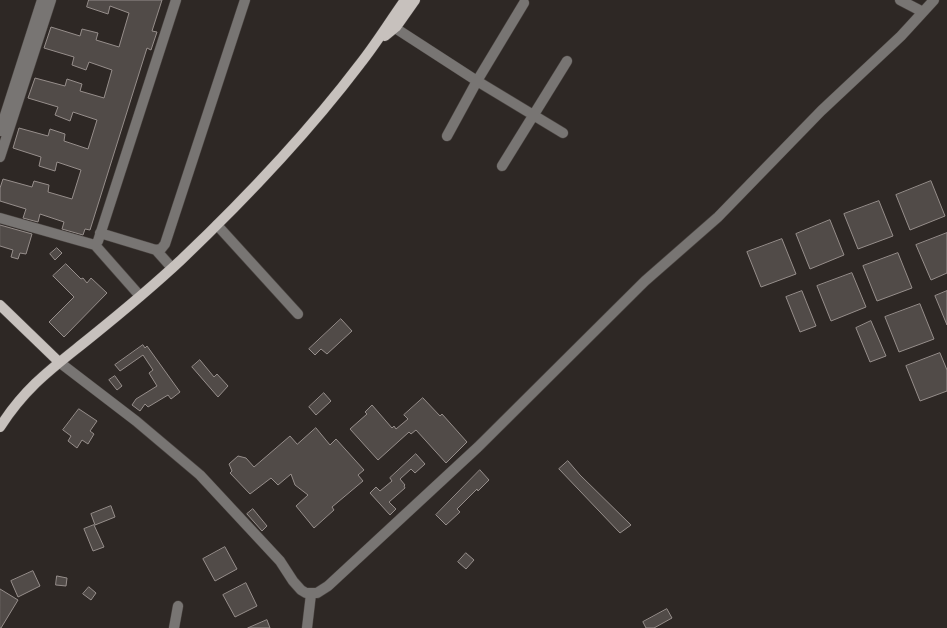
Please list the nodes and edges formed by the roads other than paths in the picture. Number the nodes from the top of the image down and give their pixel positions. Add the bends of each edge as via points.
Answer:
1 (42, 0) edge
2 (51, 0) edge
3 (176, 0) edge
4 (245, 0) edge
5 (405, 0) edge
6 (415, 0) edge
7 (900, 0) edge
8 (934, 0) edge
9 (524, 3) dead end
10 (923, 12) junction
11 (392, 25) junction
12 (567, 61) dead end
13 (477, 82) junction
14 (533, 114) junction
15 (0, 130) edge
16 (563, 133) dead end
17 (447, 136) dead end
18 (0, 156) edge
19 (502, 166) dead end
20 (0, 218) edge
21 (217, 224) junction
22 (100, 234) junction
23 (95, 244) junction
24 (156, 250) junction
25 (170, 265) junction
26 (138, 294) junction
27 (0, 305) edge
28 (298, 314) dead end
29 (59, 362) junction
30 (0, 427) edge
31 (311, 594) junction
32 (178, 606) dead end
33 (174, 628) edge
34 (307, 628) edge

1 - 15 street
2 - 18 street
3 - 22 street
4 - 24 street via 169,234 161,249
5 - 11 main road
6 - 11 main road
7 - 10 street
8 - 10 street
9 - 13 street
10 - 31 street via 821,111 718,217 644,281 478,447 328,586
11 - 13 street
11 - 21 main road via 303,134
12 - 14 street
13 - 14 street
13 - 17 street
14 - 16 street
14 - 19 street
20 - 23 street
21 - 25 main road
21 - 28 street
22 - 23 street
22 - 24 street
23 - 26 street
24 - 25 street
25 - 26 main road
26 - 29 main road
27 - 29 main road
29 - 30 main road via 32,386
29 - 31 street via 195,470 280,561 297,586
31 - 34 street
32 - 33 street

